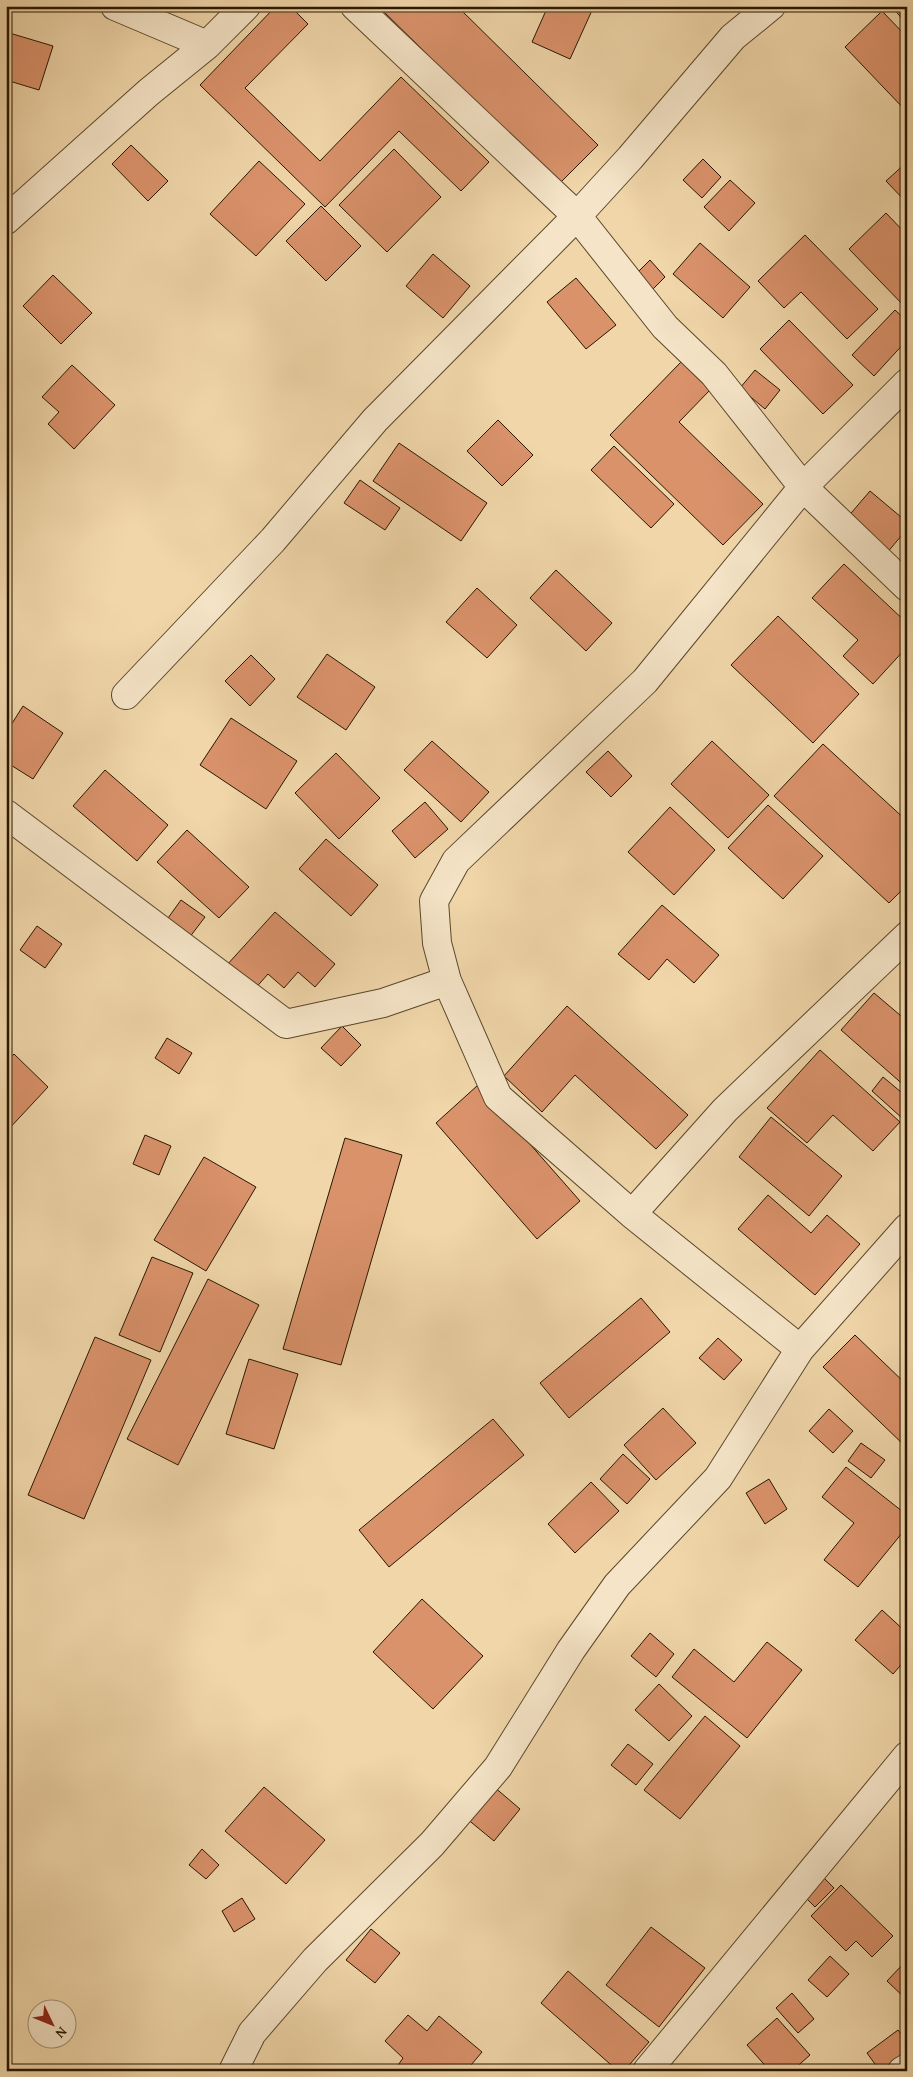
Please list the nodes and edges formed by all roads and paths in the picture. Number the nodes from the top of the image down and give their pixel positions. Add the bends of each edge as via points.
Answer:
1 (115, 6) edge
2 (246, 6) edge
3 (354, 6) edge
4 (771, 6) edge
5 (207, 45) junction
6 (577, 216) junction
7 (6, 220) edge
8 (907, 383) edge
9 (803, 487) junction
10 (907, 588) edge
11 (126, 695) dead end
12 (6, 814) edge
13 (907, 936) edge
14 (448, 981) junction
15 (632, 1214) junction
16 (907, 1228) edge
17 (800, 1349) junction
18 (907, 1756) edge
19 (907, 2068) edge
20 (233, 2071) edge
21 (647, 2071) edge
22 (902, 2071) edge

1 - 5 street
2 - 5 street
3 - 6 street
4 - 6 street via 733,37
5 - 7 street via 149,92
6 - 9 street via 665,327 714,374
6 - 11 street via 374,420 273,540
8 - 9 street
9 - 10 street
9 - 14 street via 645,681 456,861 434,901 437,943
12 - 14 street via 286,1024 383,1003
13 - 15 street via 725,1110
14 - 15 street via 498,1097
15 - 17 street
16 - 17 street
17 - 20 street via 718,1478 617,1584 570,1650 498,1767 432,1844 315,1960 252,2032
18 - 21 street
19 - 22 street

